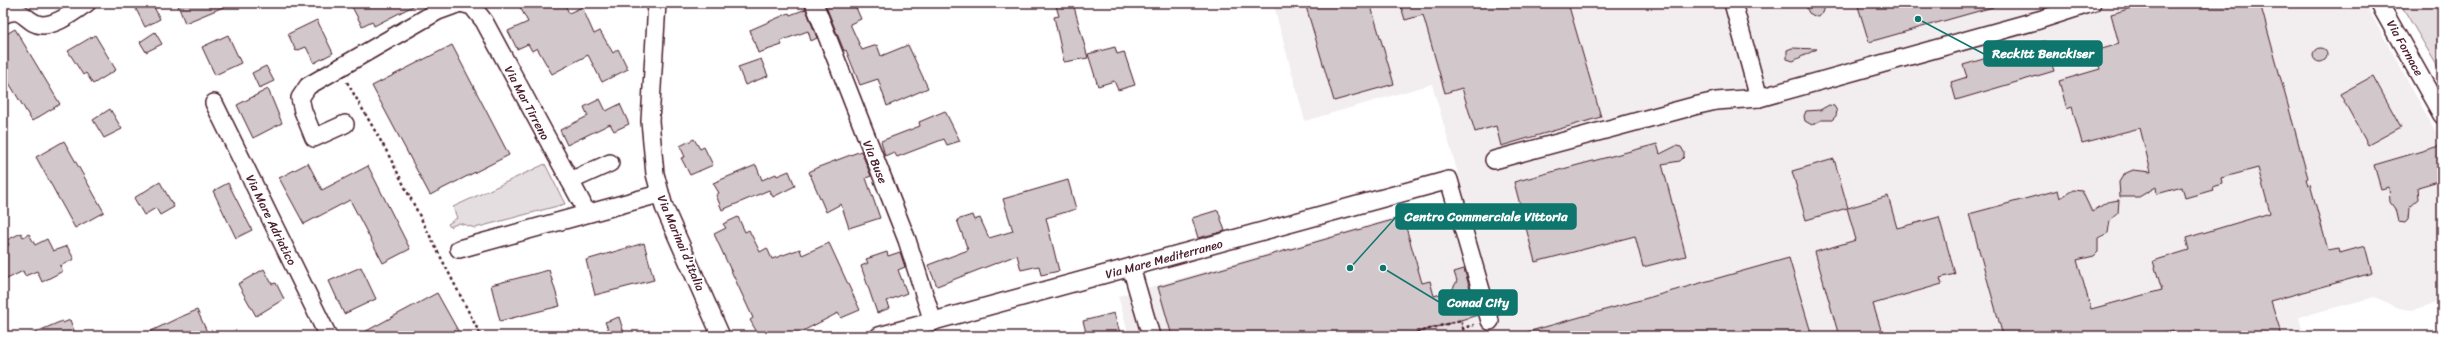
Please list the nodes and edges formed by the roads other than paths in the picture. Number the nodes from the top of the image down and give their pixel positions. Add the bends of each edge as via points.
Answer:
1 (87, 3) edge
2 (460, 3) edge
3 (466, 3) edge
4 (657, 3) edge
5 (814, 3) edge
6 (1733, 3) edge
7 (2092, 3) edge
8 (2379, 3) edge
9 (3, 15) edge
10 (1759, 98) junction
11 (214, 103) dead end
12 (2442, 115) edge
13 (345, 124) dead end
14 (1494, 160) dead end
15 (610, 163) dead end
16 (570, 182) junction
17 (659, 194) junction
18 (585, 212) junction
19 (459, 248) dead end
20 (1131, 268) junction
21 (1490, 321) dead end
22 (933, 322) junction
23 (328, 336) edge
24 (722, 336) edge
25 (879, 336) edge
26 (1151, 336) edge

1 - 9 street via 48,24 37,23 20,12 14,11
2 - 3 street, Via Mar Tirreno
2 - 13 street, Via Mar Tirreno via 438,11 308,86 300,98 314,138
3 - 16 street, Via Mar Tirreno via 477,10 484,21
4 - 17 street, Via Marinai d'Italia via 650,121 651,148
5 - 22 street, Via Buse via 907,240
6 - 10 street
7 - 10 street
8 - 12 street, Via Fornace
10 - 14 street via 1716,101 1694,106
11 - 23 street, Via Mare Adriatico
15 - 16 street
16 - 18 street, Via Mar Tirreno
17 - 18 street
17 - 24 street, Via Marinai d'Italia
18 - 19 street
20 - 21 street, Via Mare Mediterraneo via 1449,180
20 - 22 street, Via Mare Mediterraneo
20 - 26 street
22 - 25 street, Via Mare Mediterraneo

